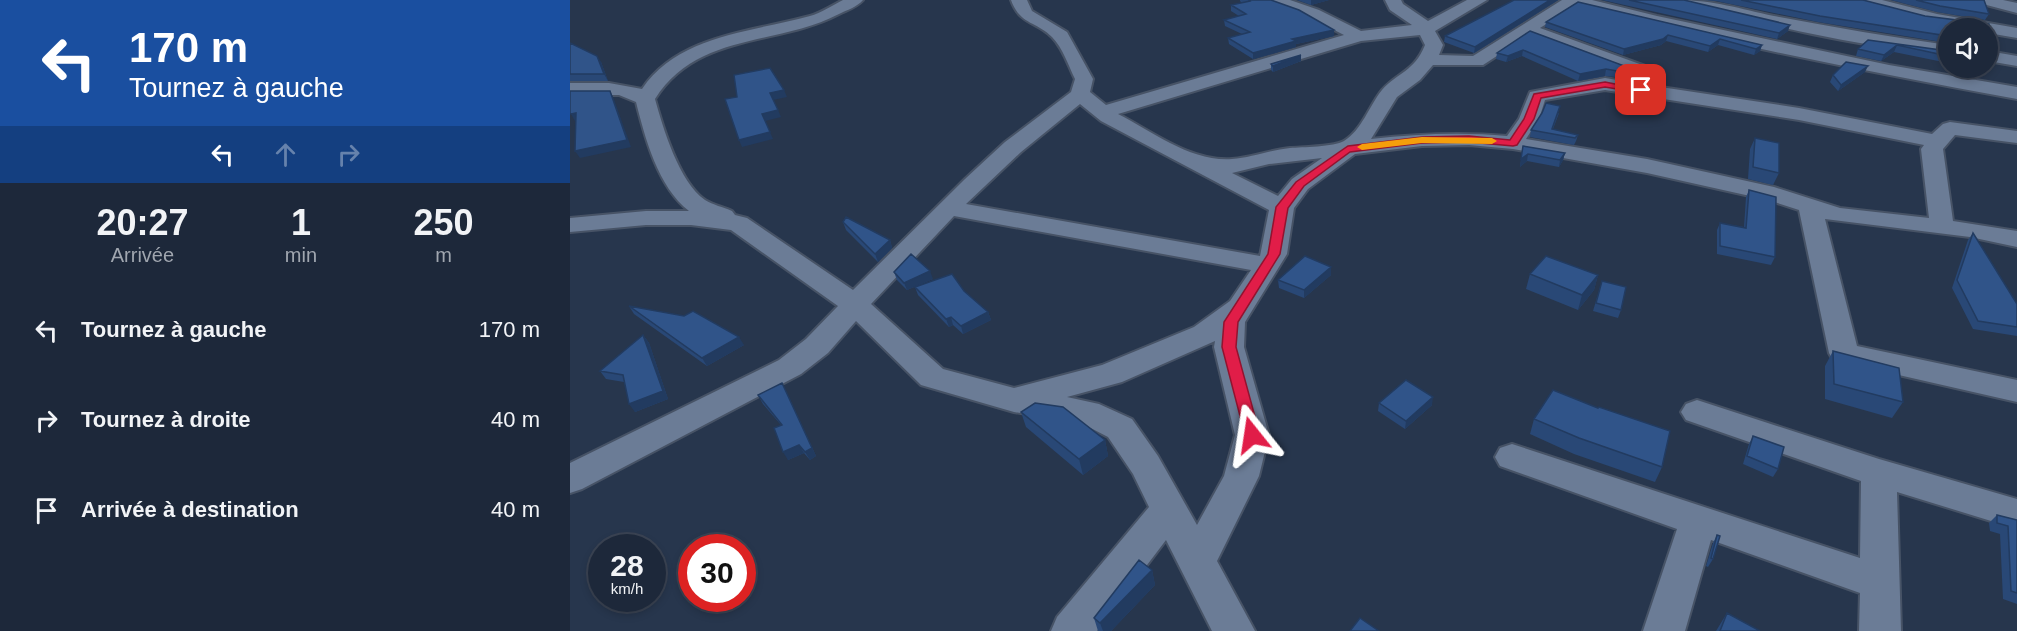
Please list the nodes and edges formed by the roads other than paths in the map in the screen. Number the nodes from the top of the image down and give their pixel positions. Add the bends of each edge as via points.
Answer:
1 (855, 0) edge
2 (1019, 0) edge
3 (1393, 0) edge
4 (1479, 0) edge
5 (1574, 0) edge
6 (1686, 0) edge
7 (1864, 0) edge
8 (1984, 0) edge
9 (1290, 2) edge
10 (2017, 8) edge
11 (1426, 29) junction
12 (1527, 29) junction
13 (2017, 33) edge
14 (1359, 36) junction
15 (1938, 49) edge
16 (1998, 58) edge
17 (1428, 60) junction
18 (2017, 61) edge
19 (570, 89) edge
20 (1641, 90) junction
21 (2017, 93) edge
22 (1080, 94) junction
23 (645, 99) junction
24 (1102, 112) junction
25 (2017, 137) edge
26 (1937, 141) junction
27 (1513, 143) junction
28 (1348, 149) junction
29 (1191, 161) junction
30 (1809, 206) junction
31 (1282, 207) junction
32 (948, 208) junction
33 (738, 223) junction
34 (570, 225) edge
35 (1942, 227) junction
36 (2017, 239) edge
37 (1267, 265) junction
38 (857, 306) junction
39 (1242, 306) junction
40 (2017, 391) edge
41 (1014, 400) junction
42 (1696, 412) dead end
43 (1512, 457) dead end
44 (1879, 473) junction
45 (570, 479) edge
46 (1169, 509) junction
47 (2017, 514) edge
48 (1698, 522) junction
49 (1197, 563) junction
50 (1880, 582) junction
51 (1072, 631) edge
52 (1234, 631) edge
53 (1664, 631) edge
54 (1880, 631) edge

1 - 23 street via 818,19 734,38 689,56 658,79
2 - 22 street via 1022,10 1061,34 1084,79
3 - 11 street via 1396,7
4 - 11 street
5 - 12 street
5 - 21 street via 1889,70
6 - 15 street
7 - 13 street via 1936,20
8 - 10 street
9 - 14 street
11 - 14 street
11 - 17 street via 1434,45
12 - 17 street via 1477,61
12 - 20 street via 1652,75
14 - 24 street
16 - 18 street
17 - 28 street via 1390,93 1365,133
19 - 23 street via 622,89
20 - 26 street via 1799,114
20 - 27 street via 1605,84 1538,96
22 - 24 street
22 - 32 street via 1013,147
23 - 33 street via 677,182 694,204
24 - 29 street
25 - 26 street via 1950,128
26 - 35 street via 1932,149
27 - 28 street via 1422,140
27 - 30 street via 1647,166 1774,194
28 - 29 street via 1268,157 1233,166
28 - 31 street via 1300,184
29 - 31 street
30 - 35 street via 1837,215
30 - 40 street via 1844,353
31 - 37 street via 1274,254
32 - 37 street
32 - 38 street
33 - 34 street via 646,218
33 - 38 street
35 - 36 street
37 - 39 street
38 - 41 street via 932,377
38 - 45 street via 790,368
39 - 41 street via 1204,334 1111,374
39 - 49 street via 1231,322 1229,347 1252,435 1241,476
41 - 46 street via 1088,412 1120,428
42 - 44 street
43 - 48 street
44 - 47 street
44 - 50 street
46 - 49 street
46 - 51 street
48 - 50 street
48 - 53 street
49 - 52 street
50 - 54 street

